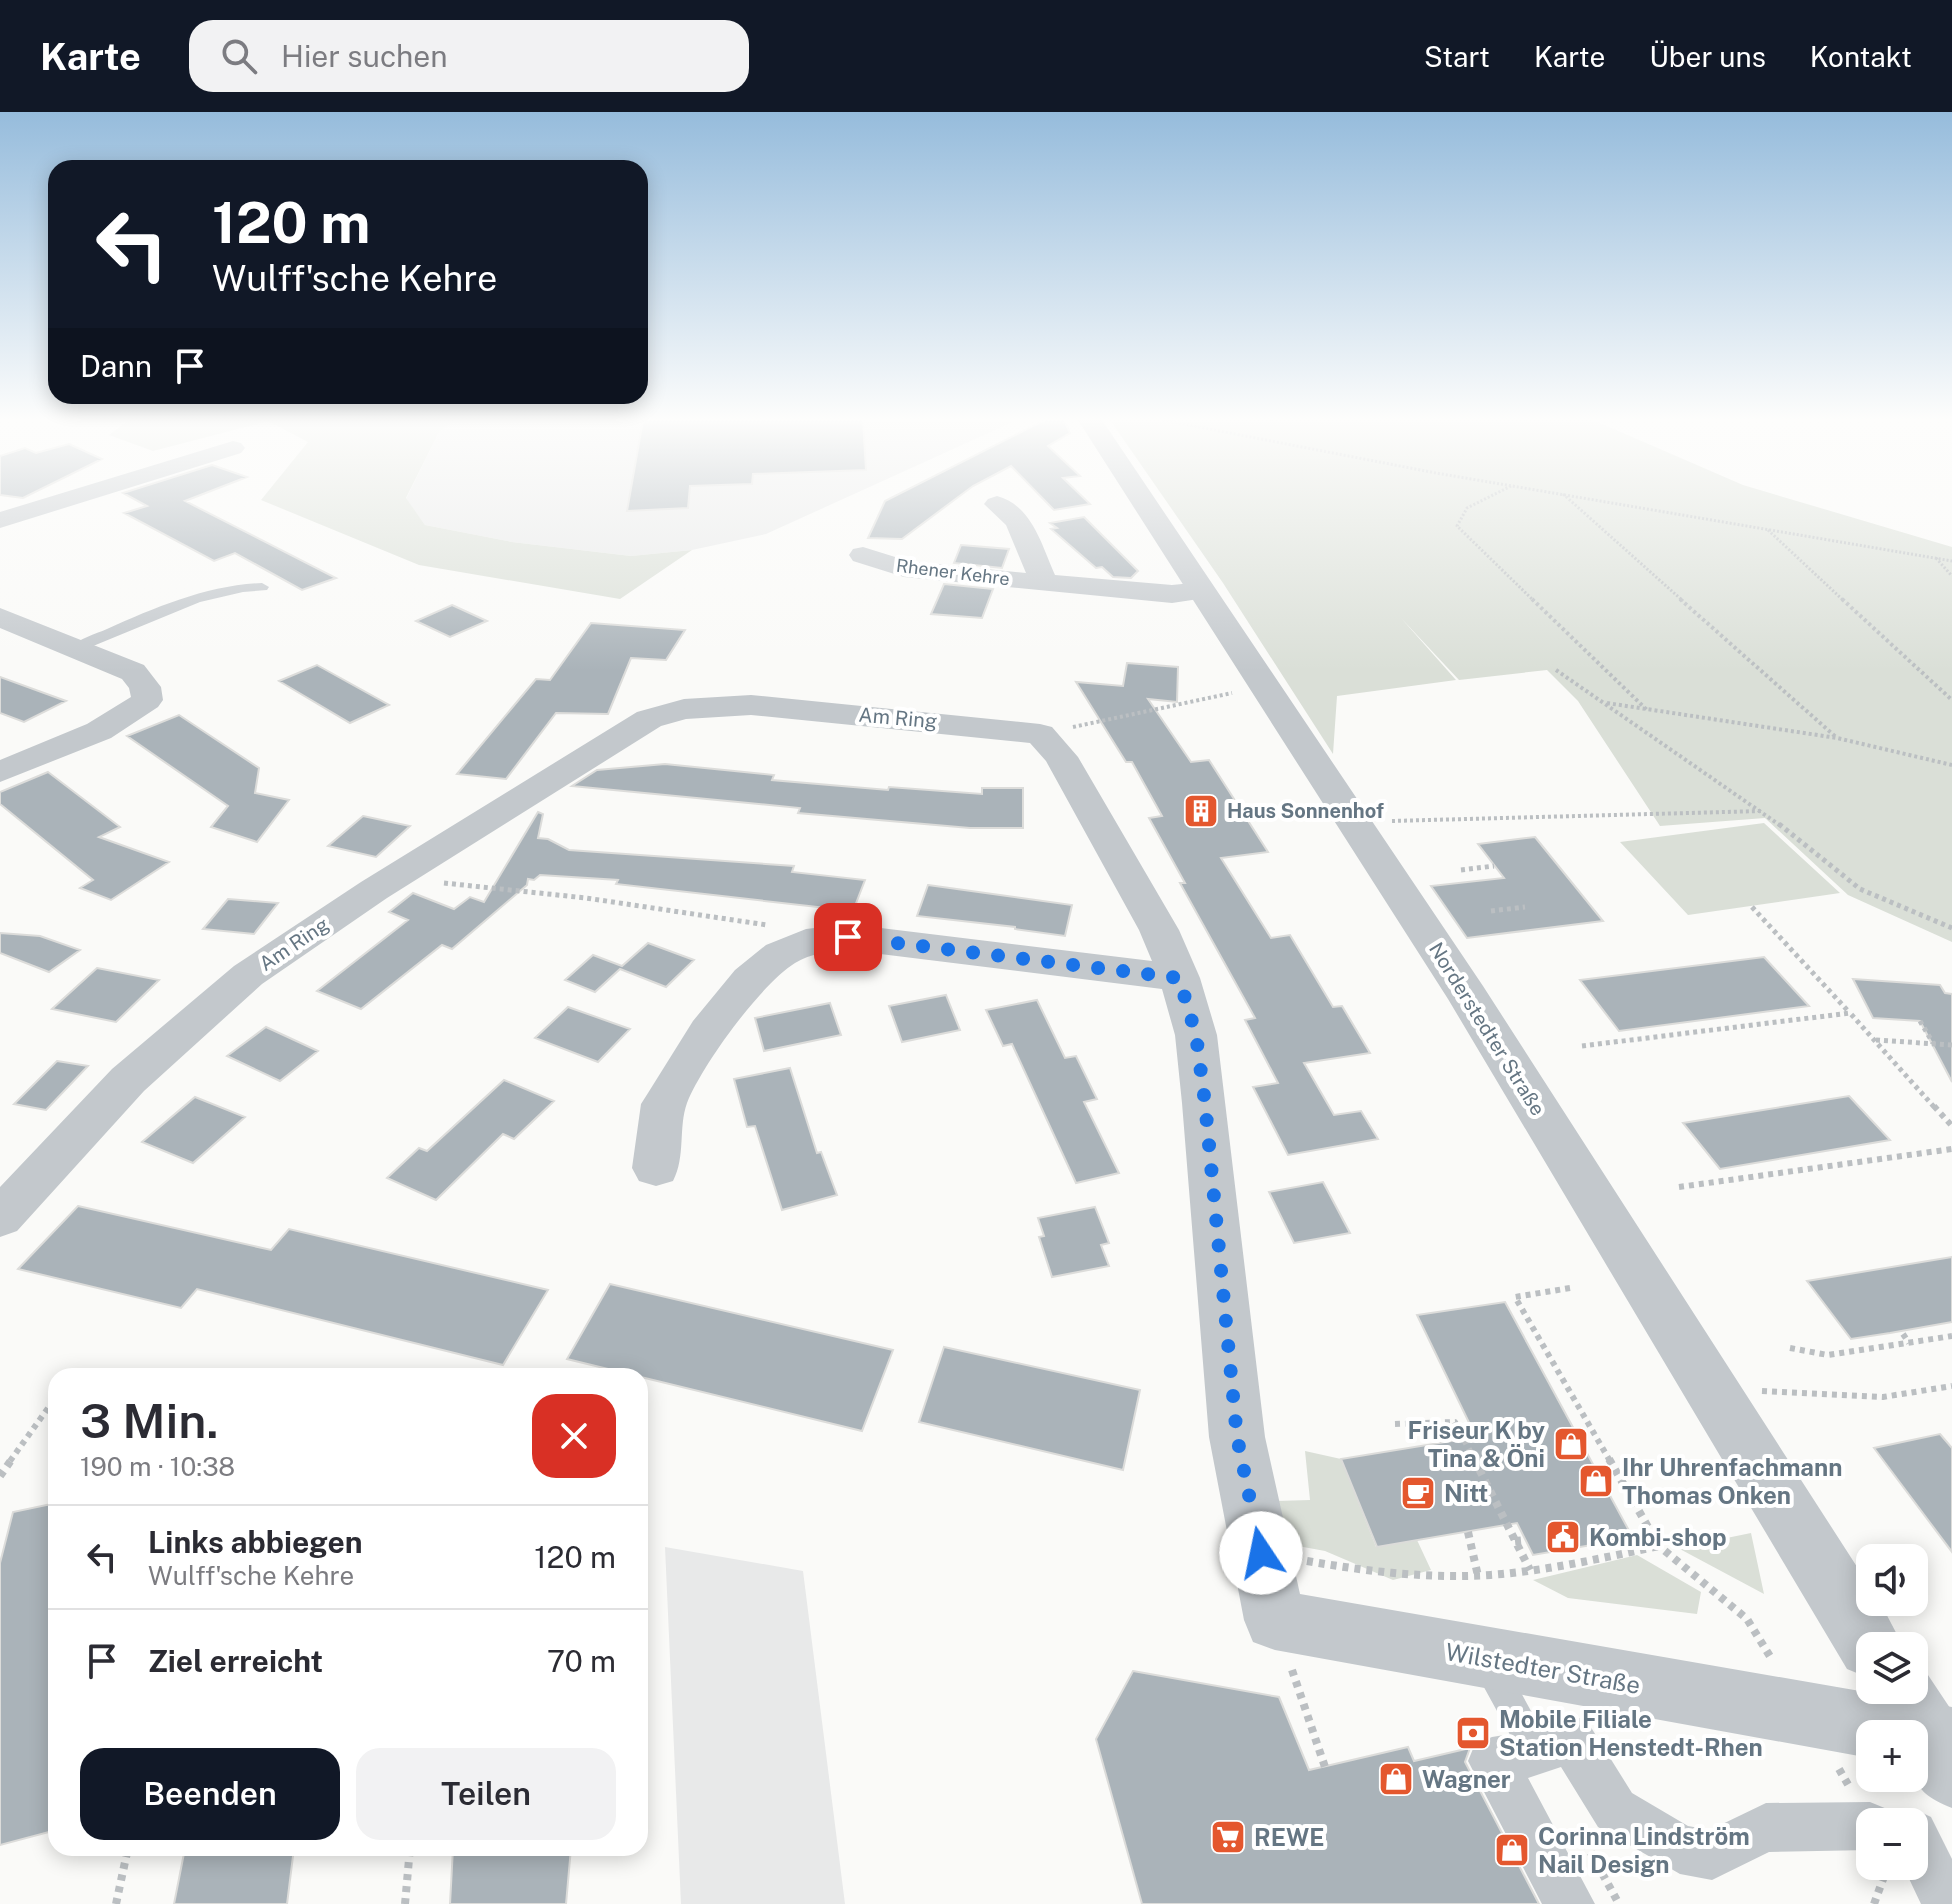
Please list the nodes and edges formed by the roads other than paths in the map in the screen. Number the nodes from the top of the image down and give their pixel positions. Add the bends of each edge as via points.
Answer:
1 (53, 504) edge
2 (997, 504) dead end
3 (1145, 504) edge
4 (0, 520) edge
5 (863, 555) dead end
6 (1044, 583) junction
7 (262, 587) dead end
8 (1202, 591) junction
9 (0, 617) edge
10 (76, 648) junction
11 (0, 772) edge
12 (1179, 978) junction
13 (656, 1168) dead end
14 (0, 1218) edge
15 (1861, 1632) edge
16 (1485, 1658) junction
17 (1932, 1734) edge
18 (1537, 1753) junction
19 (1856, 1812) edge
20 (1928, 1864) edge
21 (1570, 1904) edge
22 (1947, 1904) edge

1 - 4 street
2 - 6 street, Rhener Kehre via 1018,521
3 - 8 street, Norderstedter Straße
5 - 6 street, Rhener Kehre via 904,569
6 - 8 street, Rhener Kehre via 1172,594
7 - 10 lane via 243,585 210,594
8 - 15 street, Norderstedter Straße via 1468,996
9 - 10 street
10 - 11 street via 133,672 145,687 147,700 99,731
12 - 13 street via 848,937 806,942 780,954 750,979 708,1031 664,1104
12 - 14 street, Am Ring via 1159,930 1104,832 1061,757 1040,734 751,705 684,709 649,719 599,748 248,975 128,1080
12 - 16 street, Wilstedter Straße via 1196,1035 1205,1103 1237,1437 1275,1620
16 - 17 street, Wilstedter Straße
16 - 18 lane
18 - 19 street via 1570,1738 1615,1810 1680,1849 1712,1855 1766,1828
18 - 21 street via 1492,1761
20 - 22 street

